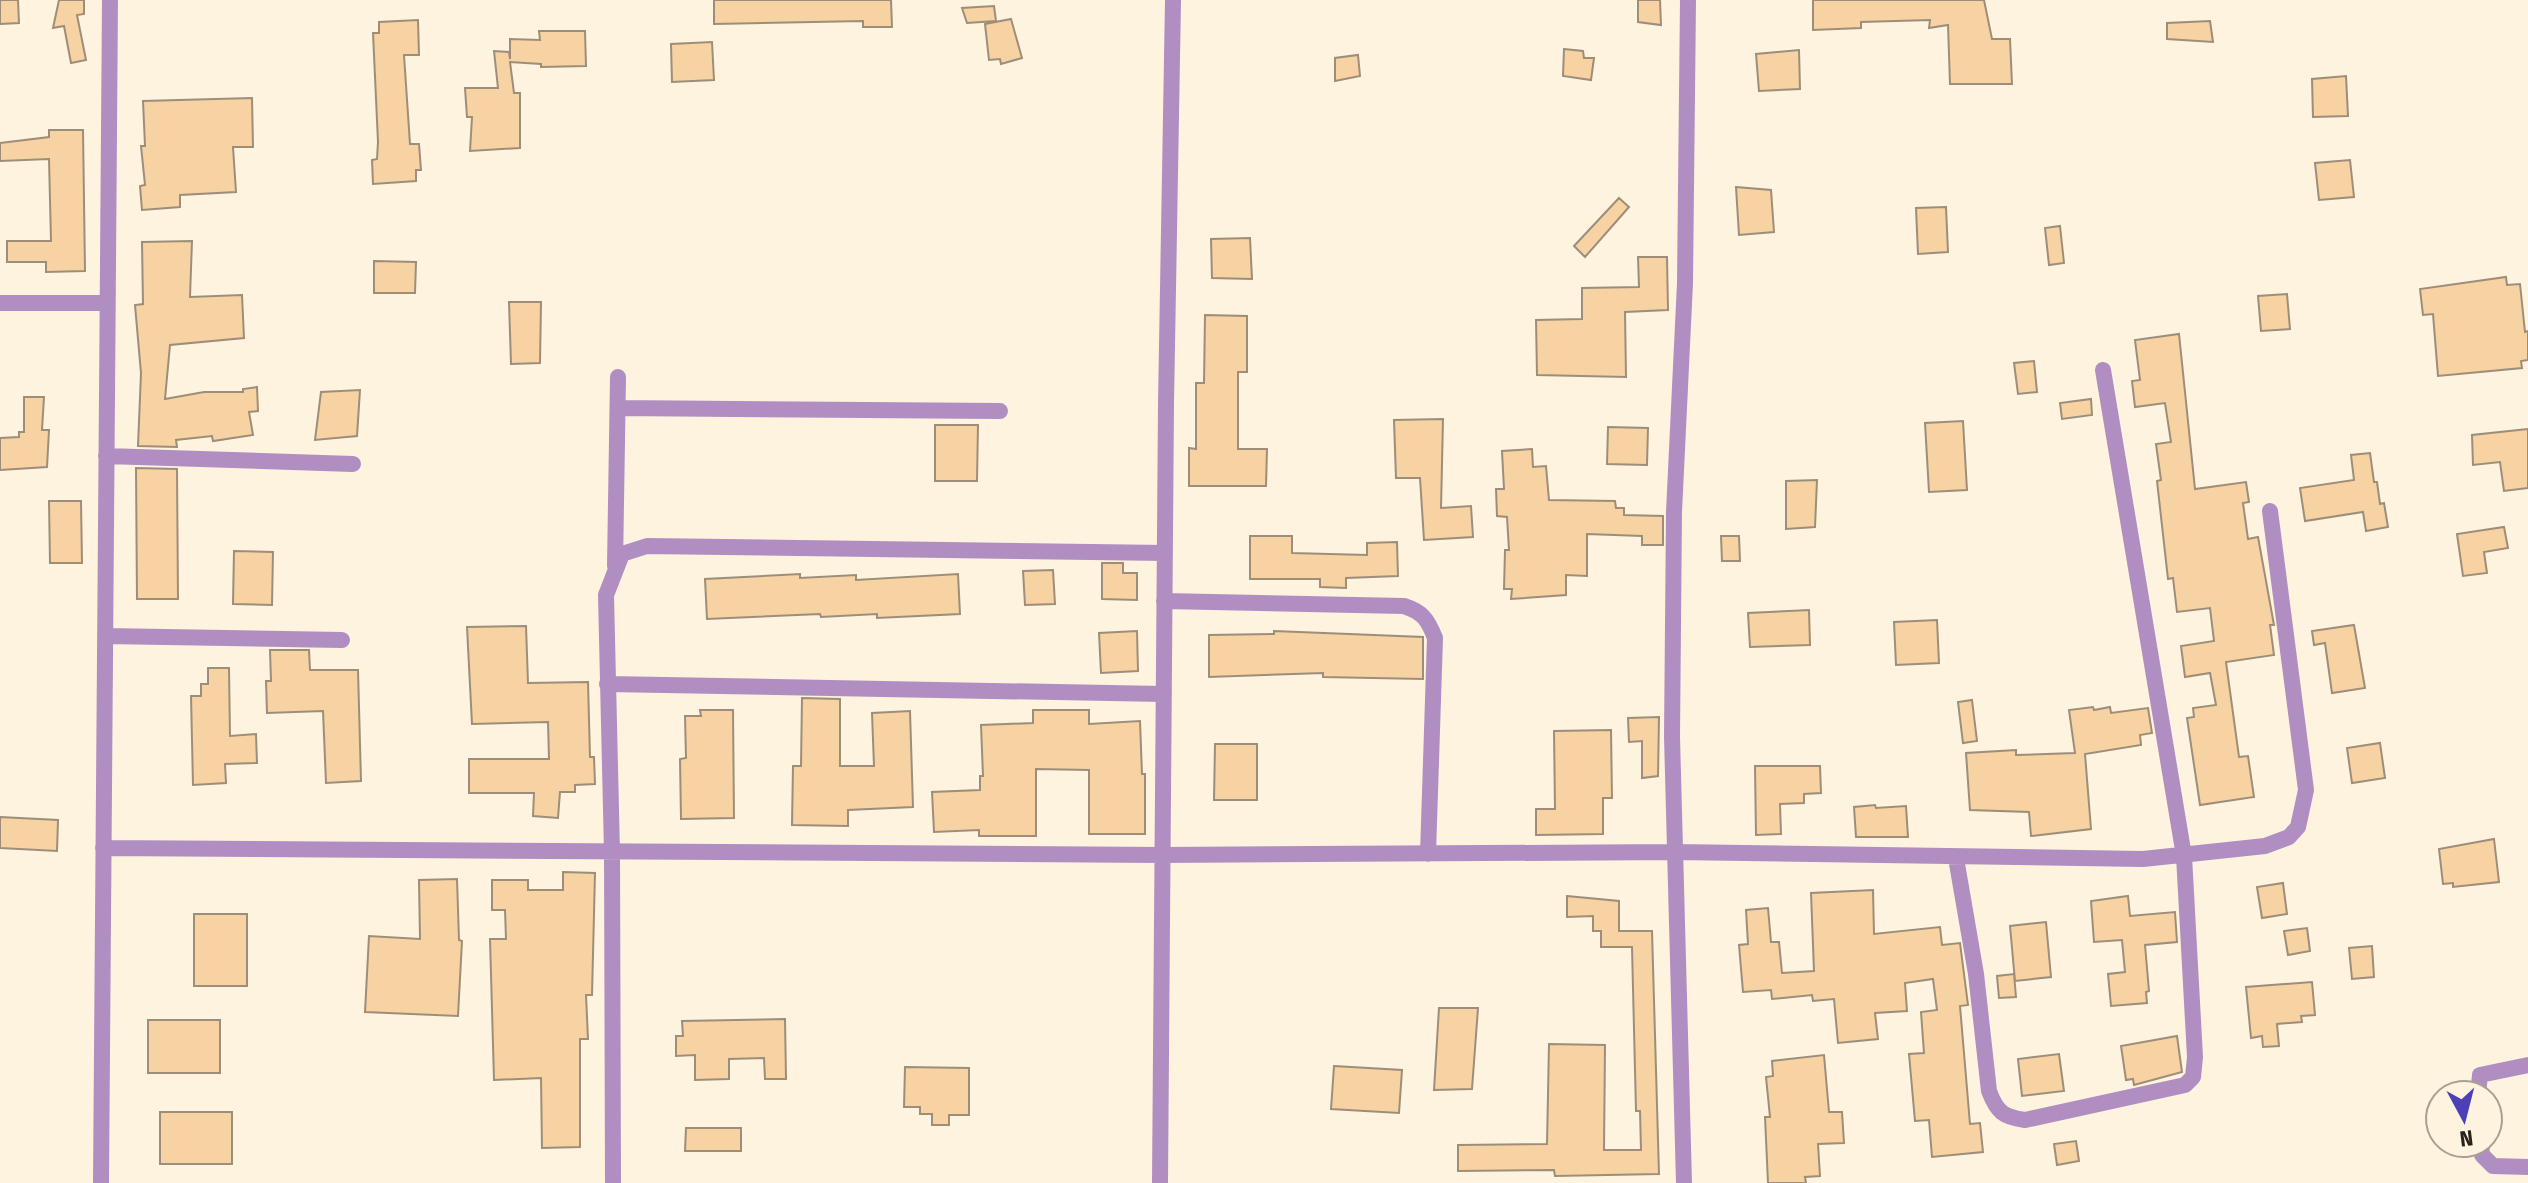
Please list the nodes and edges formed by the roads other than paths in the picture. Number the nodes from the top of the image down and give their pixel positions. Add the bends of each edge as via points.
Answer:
1 (110, 0) edge
2 (1173, 0) edge
3 (1688, 0) edge
4 (0, 303) edge
5 (107, 303) junction
6 (2103, 370) dead end
7 (618, 377) dead end
8 (618, 408) junction
9 (1000, 411) dead end
10 (106, 456) junction
11 (353, 464) dead end
12 (2270, 511) dead end
13 (1165, 553) junction
14 (615, 571) junction
15 (1164, 601) junction
16 (105, 636) junction
17 (342, 640) dead end
18 (607, 684) junction
19 (1163, 694) junction
20 (103, 848) junction
21 (612, 852) junction
22 (1675, 852) junction
23 (1428, 854) junction
24 (1162, 855) junction
25 (2184, 856) junction
26 (1956, 858) junction
27 (2528, 1065) edge
28 (2480, 1079) edge
29 (2486, 1159) edge
30 (2528, 1167) edge
31 (101, 1183) edge
32 (613, 1183) edge
33 (1160, 1183) edge
34 (1684, 1183) edge

1 - 5 street
2 - 13 street
3 - 22 street via 1685,283 1674,512
4 - 5 street
5 - 10 street
6 - 25 street
7 - 8 street
8 - 9 street
8 - 14 street
10 - 11 street
10 - 16 street
12 - 25 street via 2304,807 2289,837 2265,846
13 - 14 street via 647,546 622,554
13 - 15 street
14 - 18 street via 606,595
15 - 19 street
15 - 23 street via 1404,606 1428,620 1435,638
16 - 17 street
16 - 20 street
18 - 19 street
18 - 21 street
19 - 24 street
20 - 21 street
20 - 31 street
21 - 24 street
21 - 32 street
22 - 23 street
22 - 26 street
22 - 34 street
23 - 24 street
24 - 33 street
25 - 26 street
25 - 26 street via 2193,1077 2185,1085 2025,1120 2007,1118 1995,1109 1989,1091
27 - 28 street
29 - 30 street via 2493,1166

